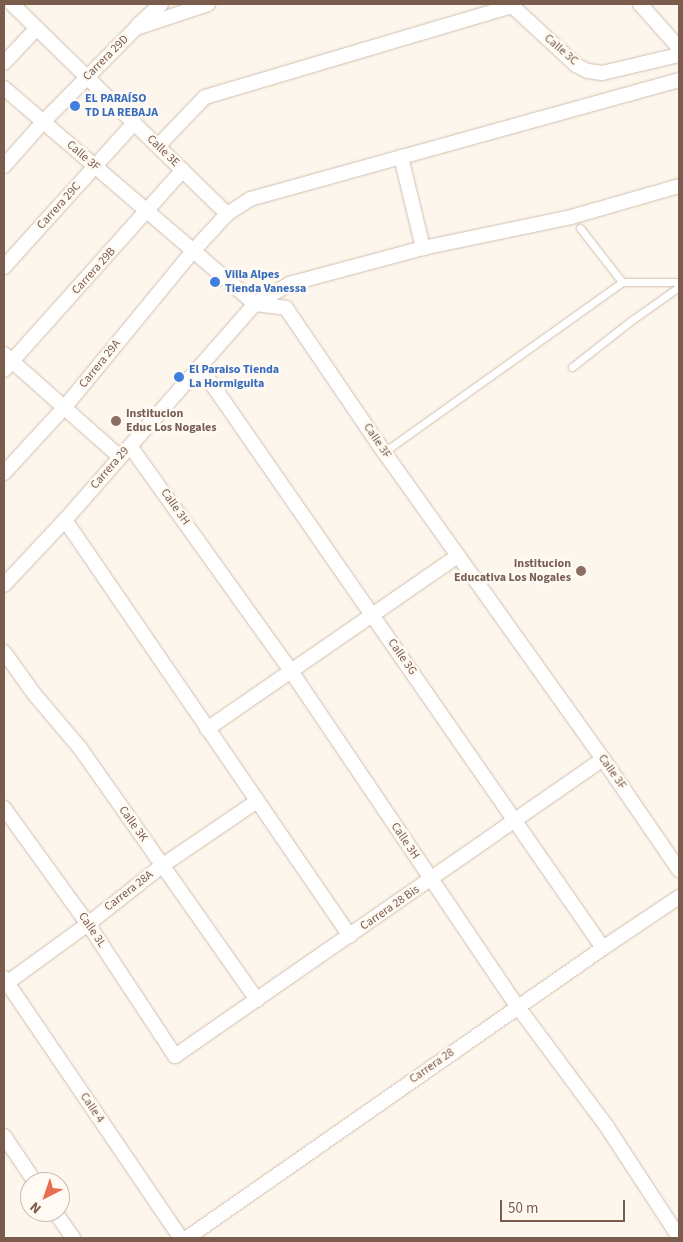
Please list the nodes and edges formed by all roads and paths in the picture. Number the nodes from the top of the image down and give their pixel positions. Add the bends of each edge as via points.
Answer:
1 (161, 4) edge
2 (208, 4) edge
3 (640, 4) edge
4 (17, 5) edge
5 (511, 5) edge
6 (37, 28) junction
7 (136, 28) junction
8 (679, 48) edge
9 (679, 55) edge
10 (4, 63) edge
11 (87, 77) junction
12 (679, 80) edge
13 (4, 88) edge
14 (43, 122) junction
15 (134, 123) junction
16 (158, 146) junction
17 (401, 158) junction
18 (4, 166) edge
19 (94, 166) junction
20 (183, 170) junction
21 (679, 186) edge
22 (147, 212) junction
23 (227, 214) junction
24 (580, 228) dead end
25 (423, 248) junction
26 (193, 251) junction
27 (4, 267) edge
28 (622, 282) junction
29 (679, 282) edge
30 (679, 287) edge
31 (255, 304) junction
32 (6, 362) edge
33 (200, 367) junction
34 (572, 367) dead end
35 (64, 408) junction
36 (130, 446) junction
37 (384, 452) junction
38 (120, 457) junction
39 (4, 473) edge
40 (65, 520) junction
41 (458, 556) junction
42 (4, 585) edge
43 (373, 615) junction
44 (4, 652) edge
45 (291, 670) junction
46 (207, 729) junction
47 (603, 759) junction
48 (257, 801) junction
49 (4, 808) edge
50 (515, 820) junction
51 (163, 865) junction
52 (679, 870) edge
53 (431, 879) junction
54 (679, 897) edge
55 (88, 924) junction
56 (350, 936) junction
57 (603, 948) junction
58 (5, 982) edge
59 (257, 1000) junction
60 (518, 1007) junction
61 (175, 1056) joint
62 (4, 1136) edge
63 (28, 1172) edge
64 (62, 1222) edge
65 (679, 1237) edge
66 (72, 1238) edge
67 (181, 1238) edge
68 (188, 1238) edge

1 - 7 street
2 - 7 street, Carrera 29D
3 - 8 street
4 - 6 street, Calle 3E
5 - 9 street, Calle 3C via 576,65 588,71 602,73
5 - 16 street via 205,97
6 - 10 street
6 - 11 street, Calle 3E
7 - 11 street, Carrera 29D
11 - 14 street, Carrera 29D
11 - 15 street, Calle 3E
12 - 17 street, Carrera 29A
13 - 14 street, Calle 3F
14 - 18 street, Carrera 29D
14 - 19 street, Calle 3F
15 - 16 street, Calle 3E
15 - 19 street, Carrera 29C
16 - 20 street, Calle 3E
17 - 23 street, Carrera 29A via 250,199
17 - 25 street
19 - 22 street, Calle 3F
19 - 27 street, Carrera 29C
20 - 22 street, Carrera 29B
20 - 23 street, Calle 3E
21 - 25 street, Carrera 29 via 571,217
22 - 26 street, Calle 3F
22 - 32 street, Carrera 29B
23 - 26 street, Carrera 29A
24 - 28 lane
25 - 31 street, Carrera 29 via 289,284
26 - 31 street, Calle 3F
26 - 35 street, Carrera 29A
28 - 29 lane
28 - 37 lane
30 - 34 lane
31 - 33 street, Carrera 29
31 - 37 street, Calle 3F via 286,308
32 - 35 street
33 - 36 street, Carrera 29
33 - 43 street, Calle 3G
35 - 38 street
35 - 39 street, Carrera 29A
36 - 38 street, Carrera 29
36 - 45 street, Calle 3H
37 - 41 street, Calle 3F
38 - 40 street, Carrera 29
40 - 42 street, Carrera 29
40 - 46 street
41 - 43 street
41 - 47 street, Calle 3F
43 - 45 street
43 - 50 street, Calle 3G
44 - 51 street, Calle 3K via 80,748
45 - 46 street
45 - 53 street, Calle 3H
46 - 48 street
47 - 50 street, Carrera 28 Bis
47 - 52 street, Calle 3F
48 - 51 street, Carrera 28A
48 - 56 street
49 - 55 street, Calle 3L
50 - 53 street, Carrera 28 Bis
50 - 57 street, Calle 3G
51 - 55 street, Carrera 28A
51 - 59 street, Calle 3K
53 - 56 street, Carrera 28 Bis
53 - 60 street, Calle 3H
54 - 57 street, Carrera 28
55 - 58 street, Carrera 28A
55 - 61 street, Calle 3L
56 - 59 street, Carrera 28 Bis
57 - 60 street, Carrera 28
58 - 67 street, Calle 4
59 - 61 street, Carrera 28 Bis
60 - 65 street, Calle 3H via 607,1127
60 - 68 street, Carrera 28
62 - 63 street
64 - 66 street

